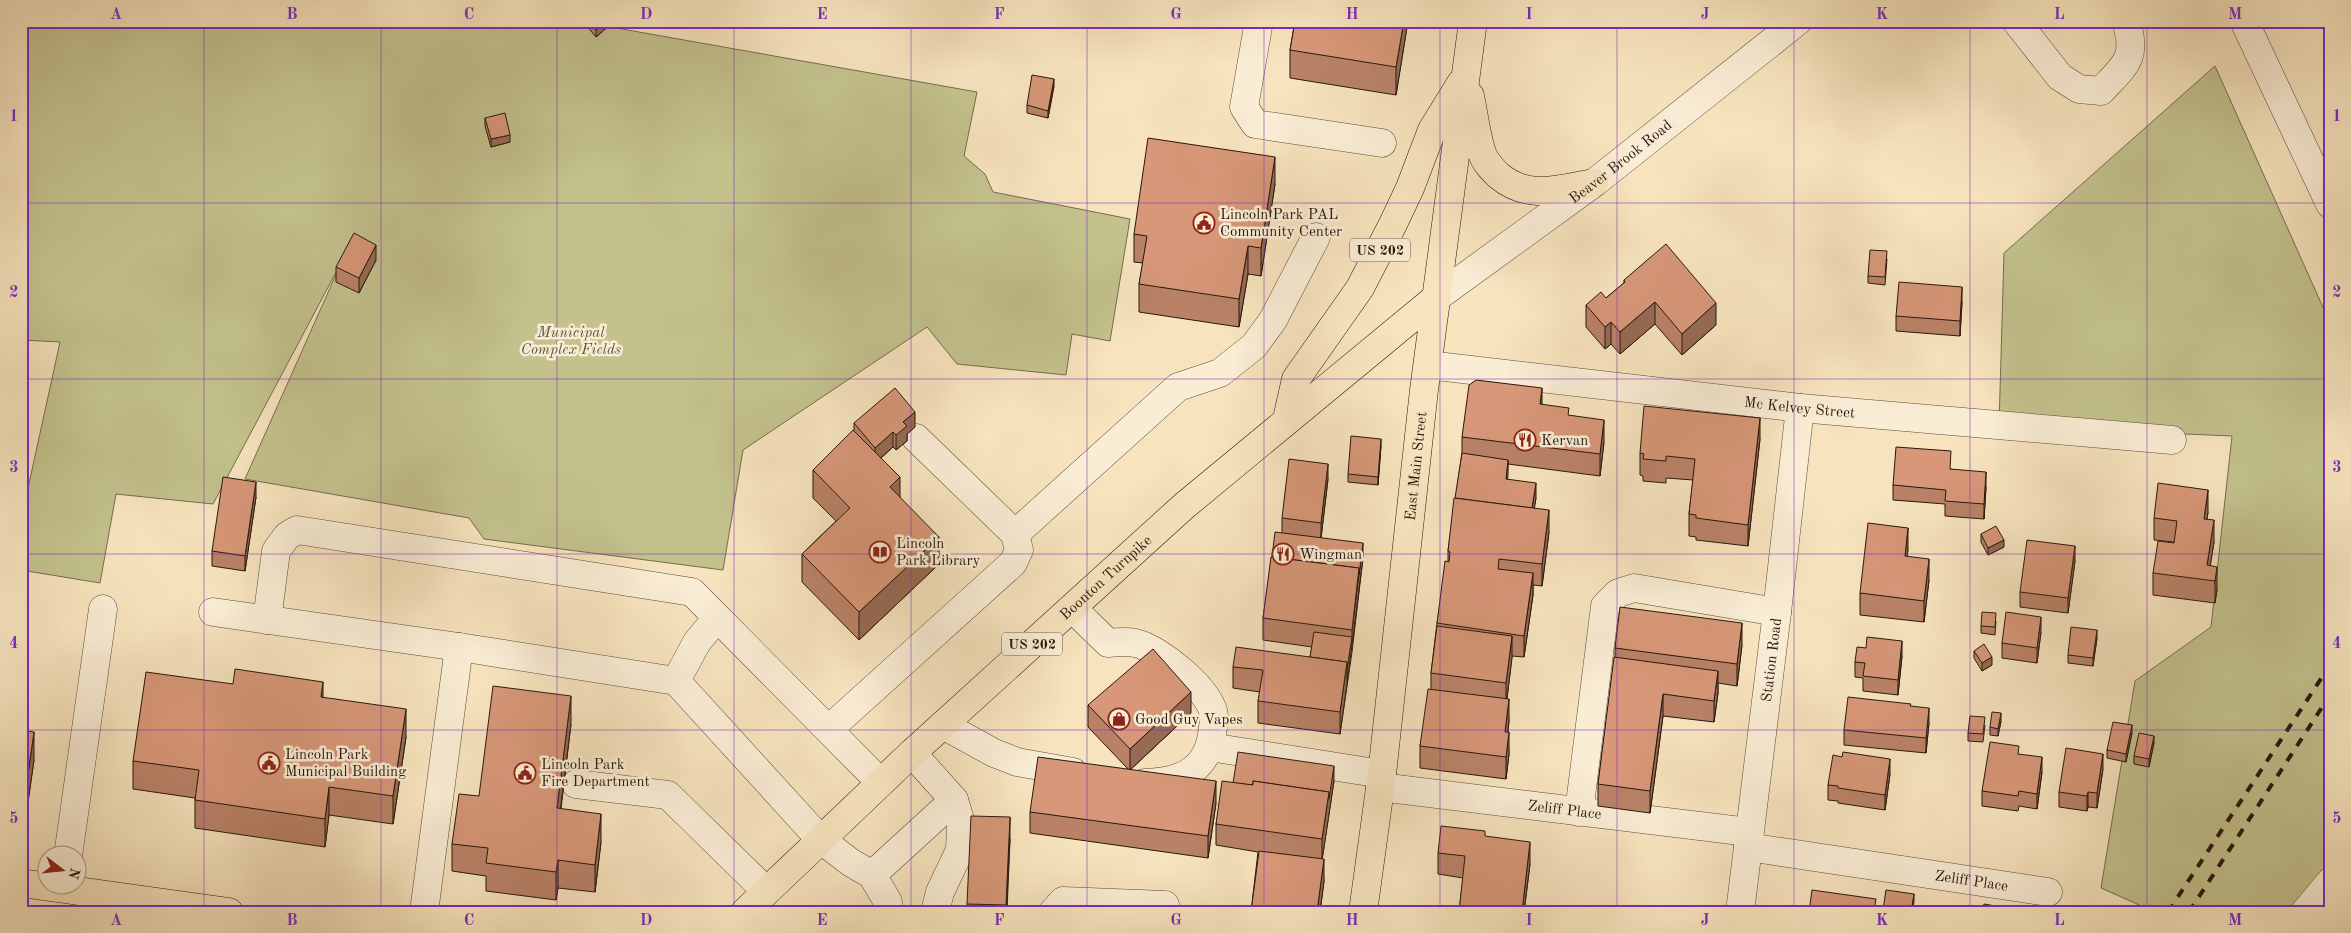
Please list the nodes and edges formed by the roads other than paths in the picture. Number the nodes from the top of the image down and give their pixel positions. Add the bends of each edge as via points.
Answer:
1 (1259, 21) edge
2 (1473, 21) edge
3 (1798, 21) edge
4 (2016, 21) edge
5 (2126, 21) edge
6 (2244, 21) edge
7 (1466, 75) junction
8 (1382, 143) dead end
9 (1594, 183) junction
10 (2330, 204) edge
11 (1316, 237) dead end
12 (1436, 296) junction
13 (1428, 365) junction
14 (1800, 408) junction
15 (1287, 419) junction
16 (916, 438) dead end
17 (2172, 440) dead end
18 (1015, 534) junction
19 (1072, 608) junction
20 (103, 609) dead end
21 (213, 612) dead end
22 (1777, 612) junction
23 (717, 618) junction
24 (267, 620) junction
25 (459, 647) junction
26 (676, 681) junction
27 (942, 725) junction
28 (829, 729) junction
29 (1210, 747) junction
30 (912, 753) junction
31 (1381, 781) junction
32 (880, 782) junction
33 (576, 784) dead end
34 (954, 800) junction
35 (1579, 812) junction
36 (820, 839) junction
37 (1748, 839) junction
38 (69, 846) edge
39 (872, 875) junction
40 (2330, 882) edge
41 (21, 883) edge
42 (38, 885) edge
43 (766, 891) junction
44 (88, 892) edge
45 (2048, 892) dead end
46 (1165, 905) dead end
47 (229, 912) edge
48 (424, 912) edge
49 (745, 912) edge
50 (888, 912) edge
51 (935, 912) edge
52 (1053, 912) edge
53 (1363, 912) edge
54 (1740, 912) edge
55 (2305, 912) edge

1 - 8 street via 1244,107 1255,124
2 - 7 main road, East Main Street / US 202
3 - 9 street, Beaver Brook Road
4 - 5 street via 2060,77 2079,89 2101,91 2130,60 2131,36
6 - 10 street
7 - 9 main road via 1482,154 1504,180 1520,189 1540,192
7 - 12 main road, East Main Street / US 202
7 - 15 main road, US 202 via 1432,130 1394,224 1360,288 1296,379
9 - 12 street, Beaver Brook Road
11 - 18 street via 1273,320 1254,346 1220,373 1178,387
12 - 13 main road, East Main Street
12 - 15 main road, Boonton Turnpike / US 202
13 - 14 street, Mc Kelvey Street
13 - 31 main road, East Main Street
14 - 17 street, Mc Kelvey Street
14 - 22 street, Station Road
15 - 19 main road, Boonton Turnpike / US 202 via 1184,506
16 - 18 street
18 - 28 street via 1019,550 1013,563
19 - 27 main road, Boonton Turnpike / US 202
19 - 29 street via 1108,643 1137,643 1177,666 1204,692 1214,715
20 - 38 street
21 - 24 street
22 - 35 street via 1634,588 1618,593 1605,606
22 - 37 street, Station Road
23 - 24 street via 692,592 297,530 287,536 276,551
23 - 26 street via 697,642
23 - 28 street
24 - 25 street
25 - 26 street
25 - 48 street
26 - 36 street
27 - 29 street via 1017,762 1125,783 1164,782 1190,773
27 - 30 main road, Boonton Turnpike / US 202
28 - 32 street
29 - 31 street, Zeliff Place
30 - 32 main road, Boonton Turnpike / US 202
30 - 34 street
31 - 35 street, Zeliff Place
31 - 53 main road, East Main Street
32 - 36 main road, Boonton Turnpike / US 202
33 - 43 street via 668,795
34 - 39 street
34 - 51 street via 961,823 960,850 940,892
35 - 37 street, Zeliff Place
36 - 39 street
36 - 43 main road, Boonton Turnpike / US 202
37 - 45 street, Zeliff Place
37 - 54 street, Station Road
39 - 50 street via 888,902
40 - 55 street
41 - 42 main road
43 - 49 main road, Boonton Turnpike / US 202
44 - 47 main road
46 - 52 street via 1063,901

